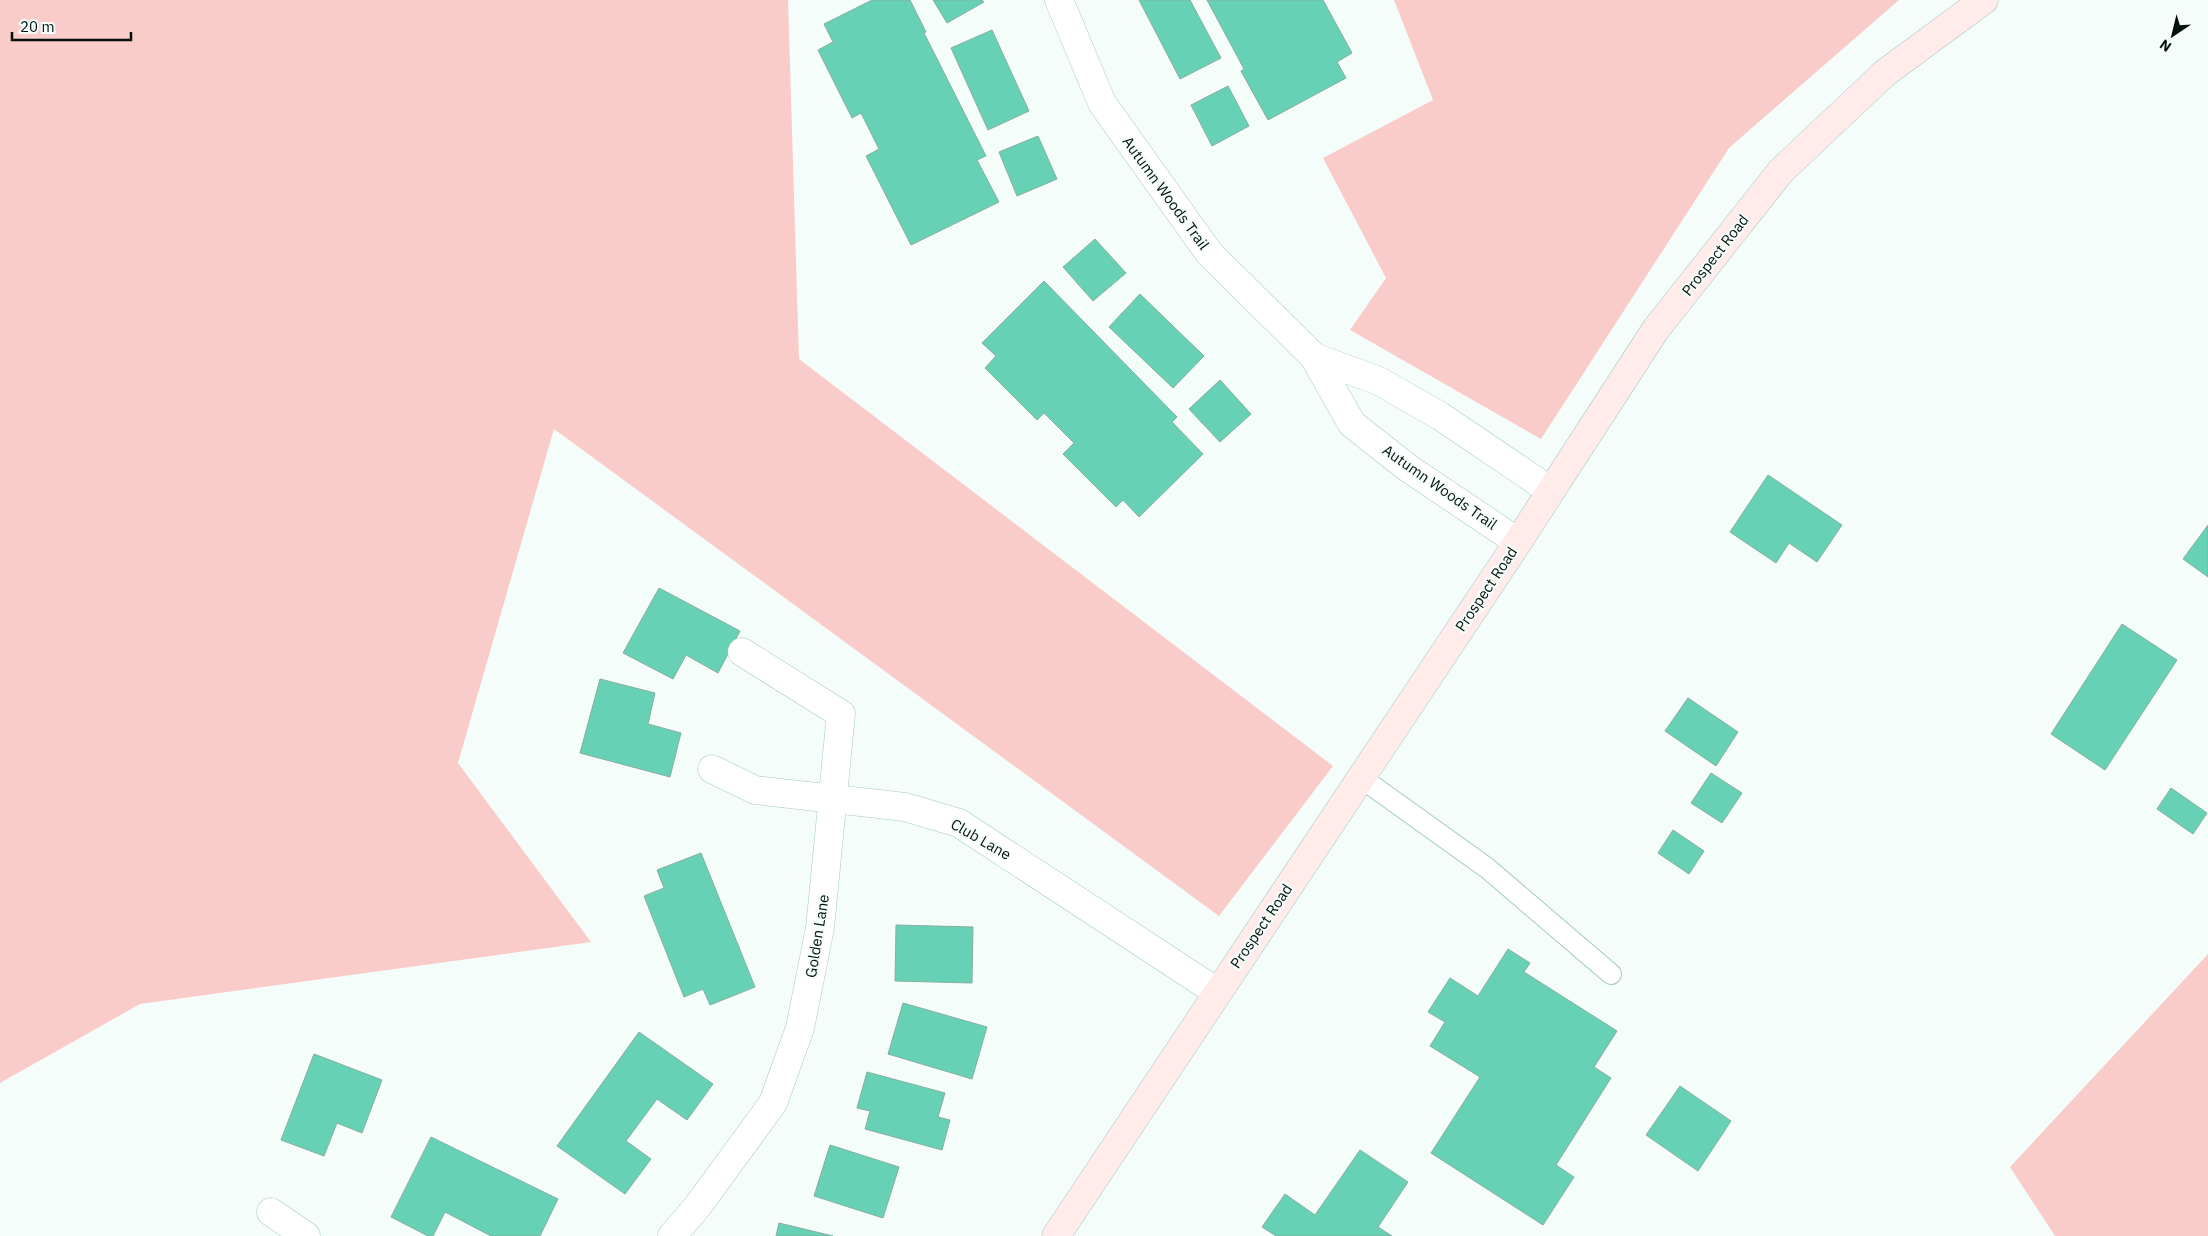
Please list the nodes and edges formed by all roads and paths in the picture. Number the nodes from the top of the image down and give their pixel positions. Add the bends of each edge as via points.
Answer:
1 (1059, 0) edge
2 (1984, 0) edge
3 (1314, 357) junction
4 (1551, 491) junction
5 (1518, 542) junction
6 (742, 652) dead end
7 (712, 769) dead end
8 (1360, 777) junction
9 (834, 798) junction
10 (1611, 974) dead end
11 (1217, 992) junction
12 (271, 1212) dead end
13 (306, 1236) edge
14 (672, 1236) edge
15 (1056, 1236) edge

1 - 3 street, Autumn Woods Trail via 1102,103 1209,254
2 - 4 main road, Prospect Road via 1885,73 1781,171 1656,329
3 - 4 street, Autumn Woods Trail via 1379,381 1440,416
3 - 5 street, Autumn Woods Trail via 1352,424 1408,468
4 - 5 main road, Prospect Road
5 - 8 main road, Prospect Road
6 - 9 street, Golden Lane via 841,714
7 - 9 street, Club Lane via 755,790
8 - 10 lane via 1487,868
8 - 11 main road, Prospect Road
9 - 11 street, Club Lane via 905,807 959,823
9 - 14 street, Golden Lane via 820,928 800,1028 773,1102 697,1207
11 - 15 main road, Prospect Road
12 - 13 street

